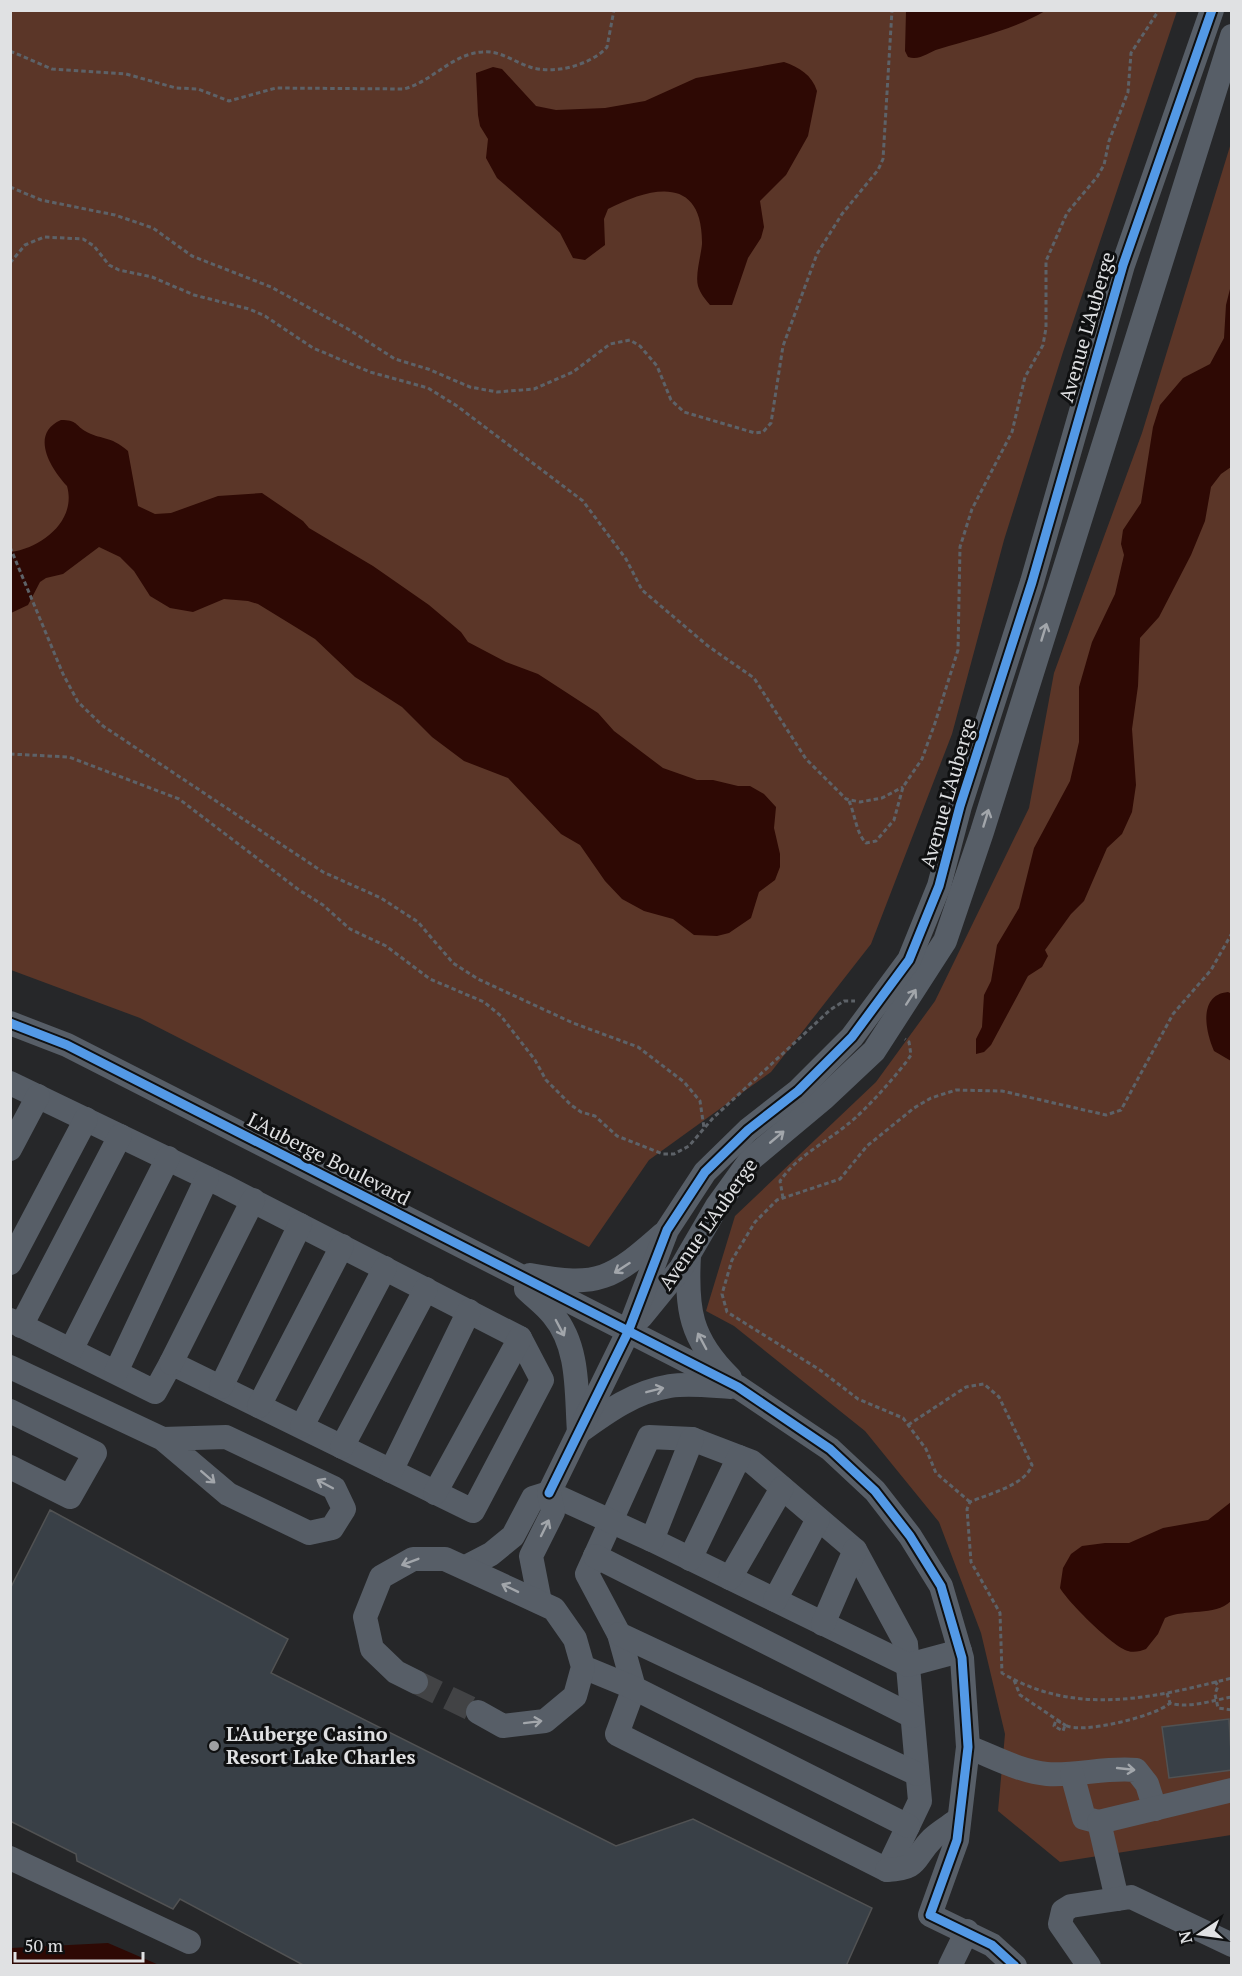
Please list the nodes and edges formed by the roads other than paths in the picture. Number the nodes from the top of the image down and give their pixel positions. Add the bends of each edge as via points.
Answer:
1 (1212, 10) edge
2 (1232, 36) edge
3 (10, 1023) edge
4 (10, 1083) edge
5 (38, 1096) junction
6 (86, 1119) junction
7 (120, 1136) junction
8 (10, 1149) edge
9 (168, 1158) junction
10 (207, 1178) junction
11 (253, 1200) junction
12 (300, 1225) junction
13 (667, 1230) junction
14 (342, 1246) junction
15 (689, 1254) junction
16 (10, 1263) edge
17 (385, 1268) junction
18 (507, 1270) junction
19 (426, 1289) junction
20 (469, 1311) junction
21 (16, 1323) edge
22 (628, 1332) junction
23 (520, 1338) junction
24 (71, 1350) junction
25 (171, 1363) junction
26 (10, 1367) edge
27 (116, 1372) junction
28 (221, 1387) junction
29 (738, 1387) junction
30 (259, 1406) junction
31 (10, 1411) edge
32 (302, 1426) junction
33 (579, 1432) junction
34 (163, 1439) junction
35 (692, 1439) junction
36 (342, 1447) junction
37 (739, 1457) junction
38 (10, 1467) edge
39 (391, 1471) junction
40 (782, 1488) junction
41 (435, 1493) junction
42 (549, 1493) junction
43 (818, 1518) junction
44 (611, 1521) junction
45 (652, 1540) junction
46 (855, 1550) junction
47 (595, 1556) junction
48 (690, 1559) junction
49 (466, 1567) junction
50 (730, 1578) junction
51 (775, 1600) junction
52 (540, 1602) junction
53 (823, 1624) junction
54 (619, 1634) junction
55 (960, 1651) junction
56 (908, 1665) junction
57 (583, 1667) junction
58 (416, 1682) tunnel mouth
59 (634, 1688) junction
60 (478, 1712) tunnel mouth
61 (912, 1716) junction
62 (968, 1747) junction
63 (917, 1773) junction
64 (1072, 1774) junction
65 (1232, 1790) edge
66 (1155, 1809) junction
67 (959, 1819) junction
68 (1099, 1822) junction
69 (908, 1826) junction
70 (10, 1858) edge
71 (887, 1870) junction
72 (1117, 1899) junction
73 (967, 1931) junction
74 (189, 1942) dead end
75 (1232, 1945) edge
76 (950, 1965) edge
77 (1015, 1965) edge
78 (1089, 1965) edge

1 - 13 street, Avenue L'Auberge via 1123,265 939,886 909,960 852,1037 798,1091 748,1130 705,1172
15 -> 2 street, Avenue L'Auberge via 751,1159 874,1052 945,940
3 - 18 street, L'Auberge Boulevard via 67,1046
4 - 5 street
5 - 6 street
5 - 8 street
6 - 7 street
6 - 16 street
7 - 9 street
7 - 21 street
9 - 10 street
9 - 24 street
10 - 11 street
10 - 27 street
11 - 12 street
11 - 25 street
12 - 14 street
12 - 28 street
13 -> 18 street via 607,1277 573,1282
13 - 22 street, Avenue L'Auberge
14 - 17 street
14 - 30 street
15 - 22 street, Avenue L'Auberge
29 -> 15 street via 713,1362 689,1312
17 - 19 street
17 - 32 street
18 - 22 street, L'Auberge Boulevard
18 -> 33 street via 554,1316 568,1343 575,1368
19 - 20 street
19 - 36 street
20 - 23 street
20 - 39 street
21 - 24 street
22 - 29 street, L'Auberge Boulevard
22 - 33 street, Avenue L'Auberge
23 - 41 street
23 - 41 street via 542,1380 473,1511
24 - 27 street
25 - 27 street via 155,1392
25 - 28 street
26 - 34 street
28 - 30 street
33 -> 29 street via 618,1404 645,1393 672,1386
29 - 55 street via 830,1449 875,1491 910,1536 941,1586
30 - 32 street
31 - 38 street via 95,1453 70,1497
32 - 36 street
33 - 42 street, Avenue L'Auberge
34 -> 34 street via 228,1494 309,1533 332,1528 344,1509 334,1488 226,1437
35 - 37 street
35 - 44 street via 649,1437
35 - 45 street
36 - 39 street
37 - 40 street via 752,1462
37 - 48 street
39 - 41 street
40 - 43 street
40 - 50 street
42 - 44 street
42 - 49 street via 533,1498 513,1536
52 -> 42 street via 531,1556 553,1512
43 - 46 street
43 - 51 street
44 - 45 street
44 - 47 street
45 - 48 street
46 - 53 street
46 - 56 street via 906,1644
47 - 54 street via 587,1574
47 - 61 street
48 - 50 street
52 -> 49 street
49 -> 58 street via 446,1559 413,1559 381,1577 365,1617 372,1649 396,1672
50 - 51 street
51 - 53 street
52 - 57 street via 554,1609 575,1639
53 - 56 street
54 - 59 street
54 - 63 street
55 - 56 street
55 - 62 street
56 - 61 street
57 - 59 street
60 -> 57 street via 503,1726 545,1721 575,1696
59 - 69 street
59 - 71 street via 617,1734
61 - 63 street
62 - 64 street via 1044,1774
62 - 67 street
63 - 69 street via 920,1801
64 -> 66 street via 1112,1768 1136,1770 1147,1784
64 - 68 street via 1084,1818
65 - 66 street
66 - 68 street
67 - 71 street via 931,1840 918,1861
67 - 73 street via 957,1840 930,1915
68 - 72 street
69 - 71 street
70 - 74 street
72 - 75 street via 1131,1897
72 - 78 street via 1071,1906 1063,1911 1060,1924
73 - 76 street
73 - 77 street via 992,1945

